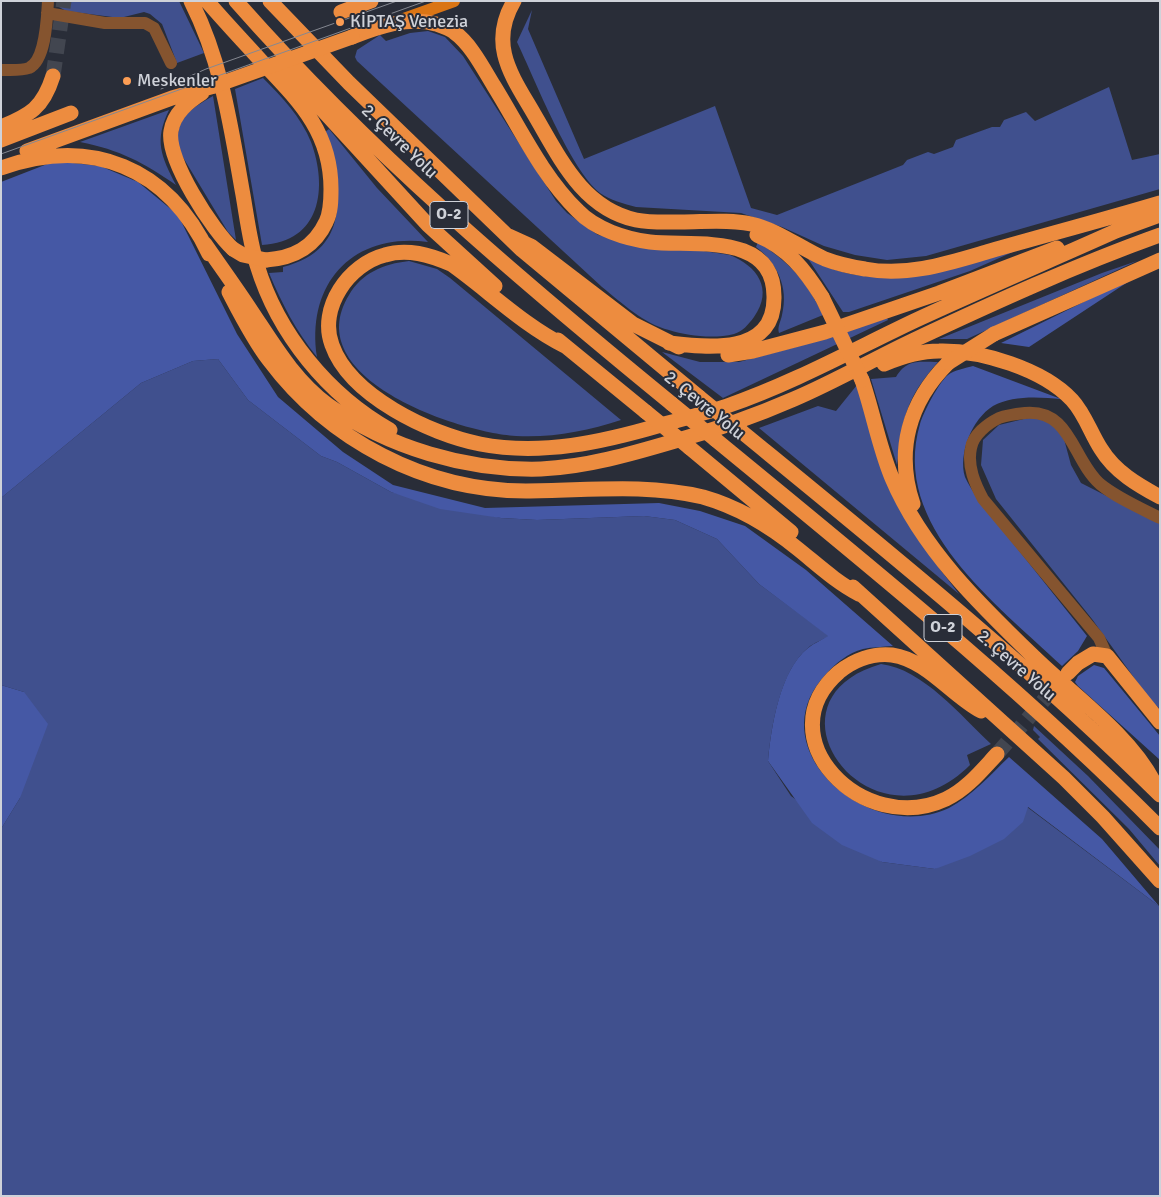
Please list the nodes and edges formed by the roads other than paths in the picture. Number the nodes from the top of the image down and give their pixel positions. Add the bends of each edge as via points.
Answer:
1 (191, 1) edge
2 (207, 1) edge
3 (270, 1) edge
4 (371, 1) edge
5 (454, 1) edge
6 (514, 1) edge
7 (239, 5) edge
8 (48, 7) edge
9 (341, 12) dead end
10 (387, 24) junction
11 (171, 63) dead end
12 (1, 70) edge
13 (52, 76) tunnel mouth
14 (214, 86) junction
15 (71, 114) dead end
16 (1, 127) edge
17 (1, 140) edge
18 (1, 161) edge
19 (1, 168) edge
20 (1160, 203) edge
21 (1160, 215) edge
22 (718, 222) junction
23 (1116, 231) junction
24 (509, 236) junction
25 (1160, 236) edge
26 (205, 244) junction
27 (1160, 260) edge
28 (669, 343) junction
29 (565, 346) junction
30 (833, 382) junction
31 (460, 460) junction
32 (1160, 497) edge
33 (1160, 518) edge
34 (927, 538) junction
35 (859, 594) junction
36 (1107, 656) junction
37 (1068, 673) tunnel mouth
38 (1160, 722) edge
39 (1005, 724) junction
40 (997, 754) tunnel mouth
41 (1160, 794) edge
42 (1160, 828) edge
43 (1160, 881) edge

1 - 31 highway via 220,73 256,263 282,322 312,365 348,401 397,434
2 - 14 highway, bridge via 305,108 319,132 328,160 331,200 322,231 305,250 280,259 243,255 215,229 185,179 170,143 171,131 179,112
3 - 24 highway, 2. Çevre Yolu / O-2 via 348,83
4 - 9 highway
5 - 10 main road
6 - 22 highway via 504,24 502,46 505,61 562,163 585,193 606,208 637,220
7 - 29 highway via 282,65 428,225
7 - 42 highway, 2. Çevre Yolu / O-2, bridge via 335,106 449,214 568,318 1000,676
8 - 11 street via 105,23 145,23 154,28
8 - 12 street via 36,63 24,69
10 - 14 highway, bridge
10 - 28 highway via 434,23 454,32 464,41 556,186 582,215 634,240 731,246 749,253 762,263 771,276 774,301 766,324 756,335 744,343 728,346
13 - 16 highway via 37,108
14 - 18 highway via 172,98
15 - 17 highway
19 - 26 highway via 44,155 70,155 97,158 130,169 162,189 192,222
20 - 22 highway via 965,259 904,271 868,270 846,265 826,259 773,231 751,224
21 - 23 highway
22 - 34 highway, bridge via 755,234 782,248 797,260 822,297 862,380 892,477
23 - 28 highway via 1052,250 825,332 754,351 704,354
23 - 29 highway via 728,406 636,433 565,447 512,449 480,444 414,421 375,396 346,370 331,344 329,326 336,296 355,271 384,255 414,253 451,264 525,322
24 - 28 highway via 532,246 633,324
24 - 41 highway, 2. Çevre Yolu / O-2, bridge via 578,299 1004,649
25 - 30 highway via 1100,258 948,324
26 - 31 highway via 282,358 327,404 400,444
26 - 35 highway via 248,328 279,373 330,423 386,458 451,482 495,490 652,489 704,498 742,511
27 - 34 highway, bridge via 994,334 948,363 933,378 920,397 907,430 904,448 908,487
29 - 35 highway, bridge via 821,557
30 - 31 highway via 710,432 611,459 543,469 515,469
30 - 32 highway via 920,353 967,353 1004,363 1040,377 1063,391 1074,402 1111,462
33 - 36 street via 1101,485 1088,471 1066,430 1057,420 1042,413 1016,414 988,424 970,448 973,481 983,499 1099,638
34 - 41 highway via 967,589 1131,749
35 - 39 highway
36 - 37 highway via 1093,654
36 - 38 highway
39 - 40 highway via 972,707 919,665 902,658 880,655 862,658 834,676 819,699 815,714 814,732 818,749 828,769 854,793 885,806 923,807 945,799 960,791
39 - 43 highway via 1085,798

